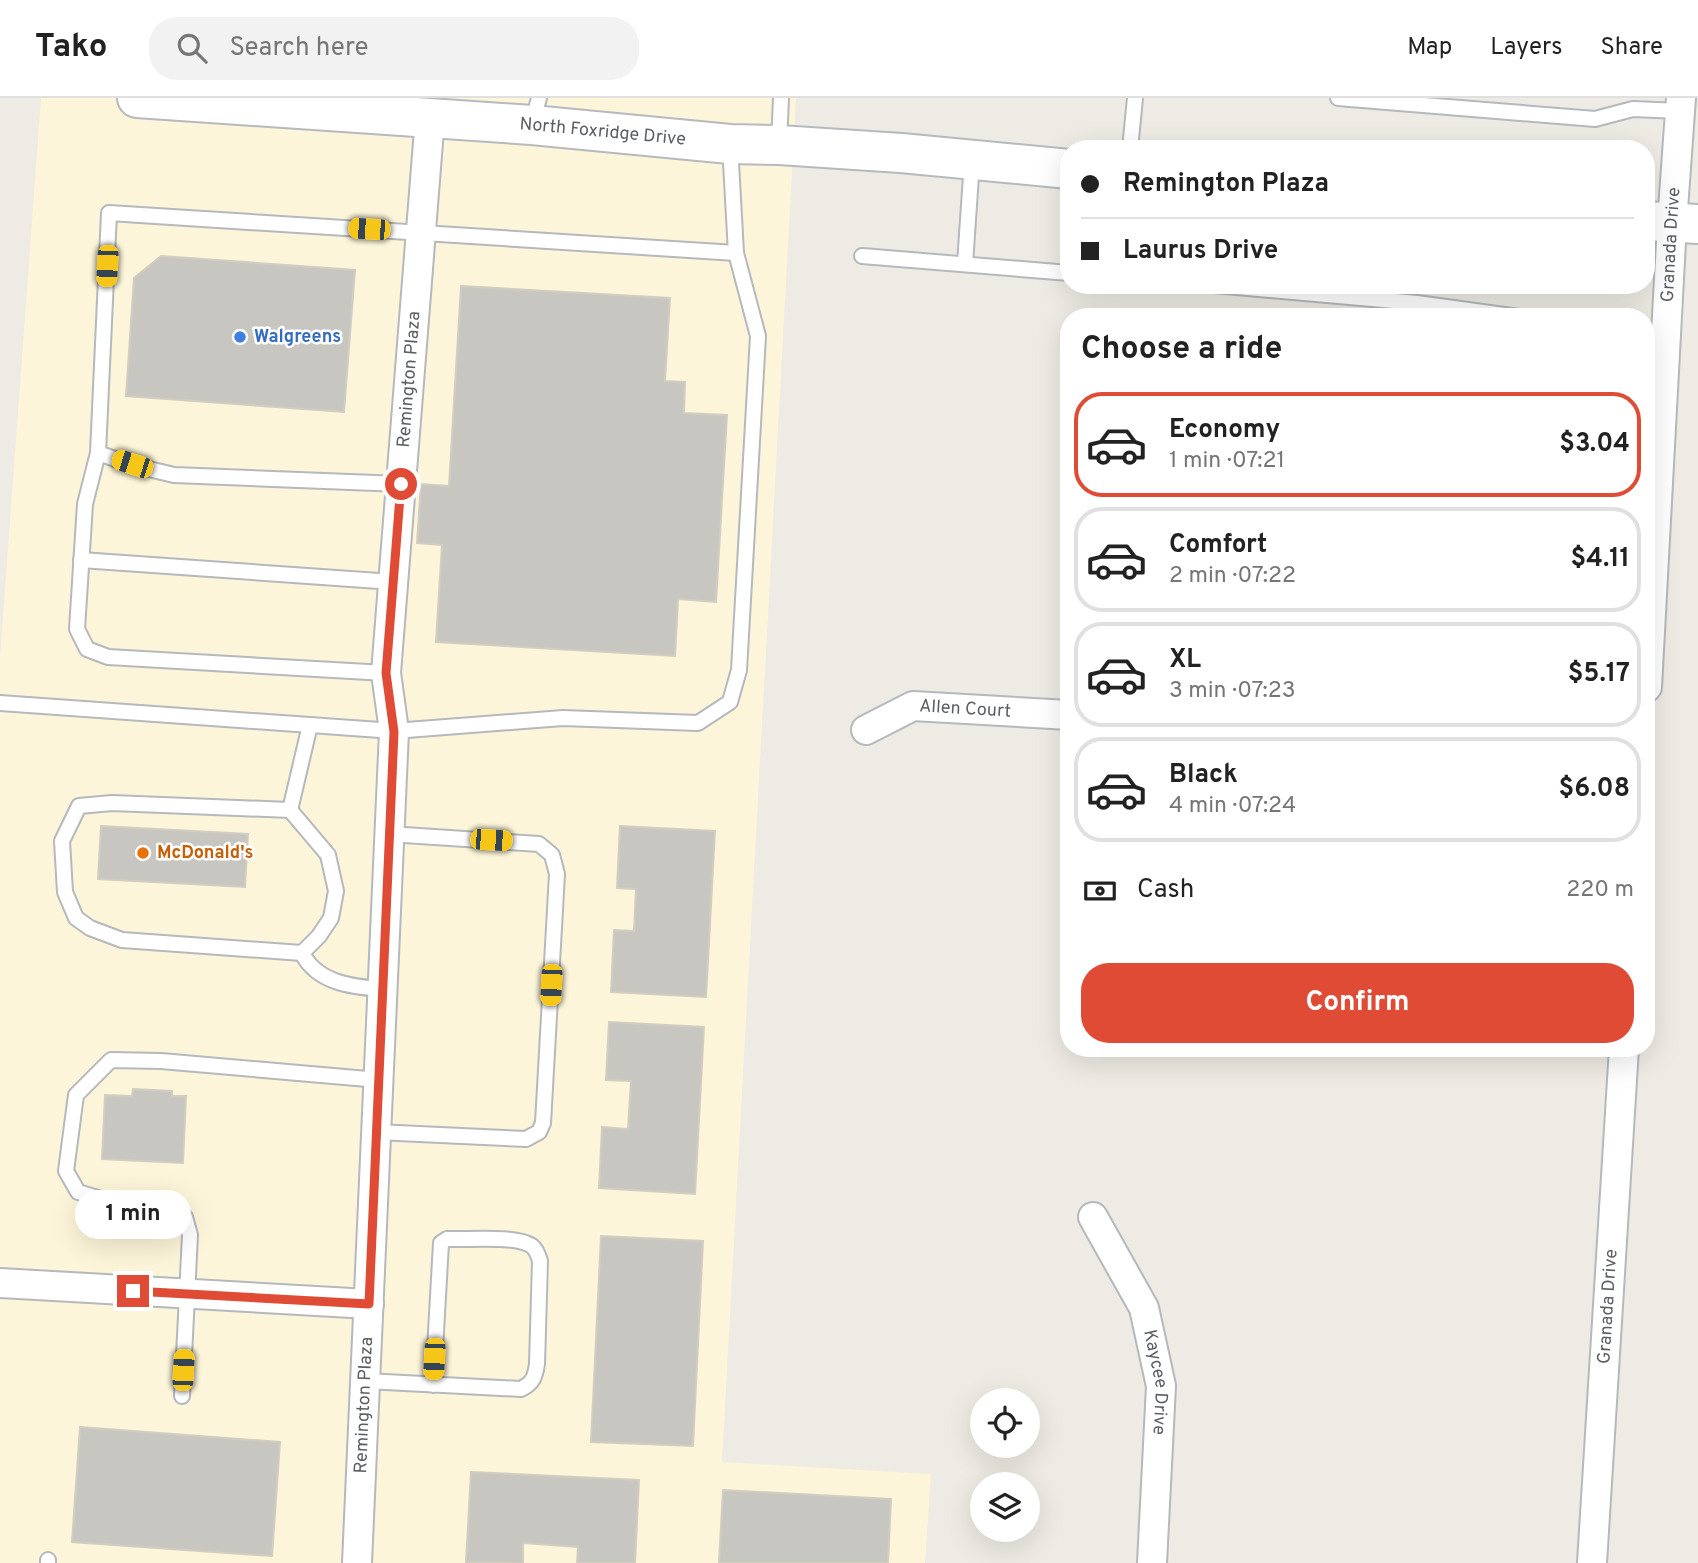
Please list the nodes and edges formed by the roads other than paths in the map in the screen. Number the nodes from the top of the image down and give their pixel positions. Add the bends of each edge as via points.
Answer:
1 (137, 98) edge
2 (781, 98) edge
3 (1135, 98) edge
4 (1338, 98) edge
5 (305, 103) edge
6 (1681, 105) edge
7 (536, 111) edge
8 (429, 117) junction
9 (1131, 140) edge
10 (730, 144) junction
11 (779, 145) junction
12 (972, 160) junction
13 (1060, 168) edge
14 (1672, 222) edge
15 (421, 232) junction
16 (736, 253) junction
17 (862, 256) dead end
18 (965, 264) junction
19 (1060, 272) edge
20 (1316, 294) edge
21 (1453, 308) edge
22 (1656, 349) edge
23 (1655, 387) edge
24 (98, 453) junction
25 (401, 484) junction
26 (81, 560) junction
27 (393, 582) junction
28 (386, 673) junction
29 (0, 703) edge
30 (1060, 714) edge
31 (310, 725) junction
32 (866, 730) dead end
33 (394, 732) junction
34 (290, 810) junction
35 (389, 834) junction
36 (302, 953) junction
37 (383, 989) junction
38 (1624, 1057) edge
39 (379, 1080) junction
40 (376, 1132) junction
41 (1093, 1217) dead end
42 (0, 1283) edge
43 (187, 1294) junction
44 (369, 1304) junction
45 (366, 1381) junction
46 (433, 1385) junction
47 (182, 1396) dead end
48 (358, 1563) edge
49 (1152, 1563) edge
50 (1592, 1563) edge

1 - 5 street, North Foxridge Drive
2 - 11 lane
3 - 9 lane
4 - 6 lane via 1595,119 1633,109
5 - 8 street, North Foxridge Drive
6 - 14 street, Granada Drive
7 - 8 street, North Foxridge Drive
7 - 10 street, North Foxridge Drive
8 - 15 street, Remington Plaza
10 - 11 street, North Foxridge Drive
10 - 16 lane
11 - 12 street, North Foxridge Drive
12 - 13 street, North Foxridge Drive
12 - 18 lane
14 - 22 street, Granada Drive
15 - 16 lane
15 - 24 lane via 109,213
15 - 25 street, Remington Plaza
16 - 33 lane via 758,336 739,670 730,702 698,723 563,718
17 - 18 lane
18 - 19 lane
20 - 21 lane
22 - 23 street, Granada Drive
24 - 25 lane via 174,475
24 - 26 lane via 85,504
25 - 27 street, Remington Plaza
26 - 27 lane
26 - 28 lane via 77,629 87,649 108,657
27 - 28 street, Remington Plaza
28 - 33 street, Remington Plaza
29 - 31 lane
30 - 32 street, Allen Court via 913,706
31 - 33 lane
31 - 34 lane
33 - 35 street, Remington Plaza
34 - 36 lane via 328,855 336,891 331,918
34 - 36 lane via 112,803 79,806 62,841 65,892 76,918 122,940
35 - 37 street, Remington Plaza
35 - 40 lane via 539,844 552,855 557,874 555,930 539,1132 526,1139
36 - 37 lane via 309,966 332,980
37 - 39 street, Remington Plaza
38 - 50 street, Granada Drive
39 - 40 street, Remington Plaza
39 - 43 lane via 111,1060 76,1095 66,1171 78,1192 111,1202 177,1210 185,1217 190,1236
40 - 44 street, Remington Plaza
41 - 49 street, Kaycee Drive via 1143,1308 1161,1386
42 - 43 street
43 - 44 street
43 - 47 lane
44 - 45 street, Remington Plaza
45 - 46 lane
45 - 48 street, Remington Plaza
46 - 46 lane via 521,1389 534,1378 540,1261 529,1244 447,1239 441,1243

